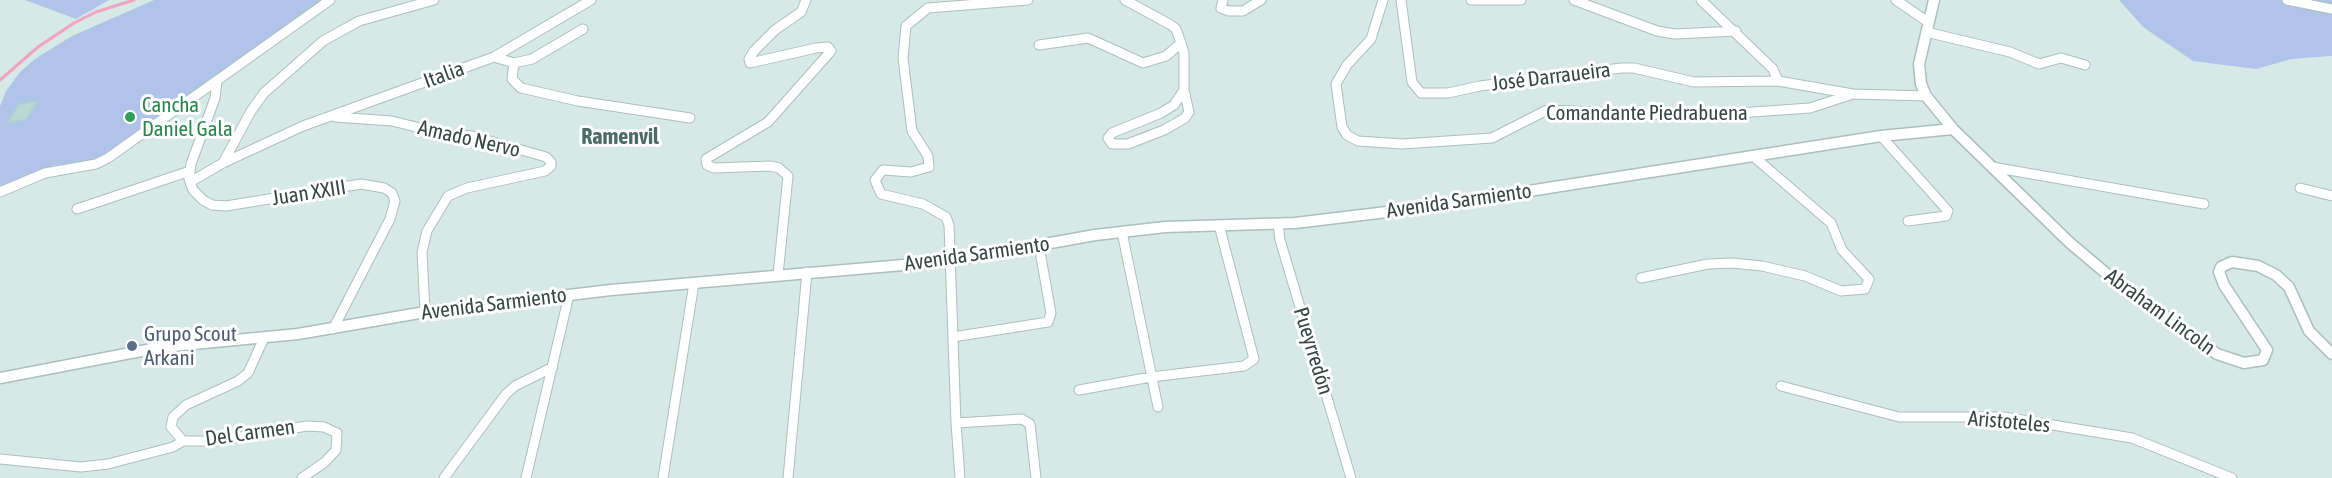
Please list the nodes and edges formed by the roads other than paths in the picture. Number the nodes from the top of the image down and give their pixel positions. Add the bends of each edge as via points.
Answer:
1 (330, 0) edge
2 (434, 0) edge
3 (591, 0) edge
4 (806, 0) edge
5 (1028, 0) edge
6 (1125, 0) edge
7 (1223, 0) edge
8 (1261, 0) edge
9 (1383, 0) edge
10 (1401, 0) edge
11 (1471, 0) edge
12 (1521, 0) edge
13 (1574, 0) edge
14 (1701, 0) edge
15 (1896, 0) edge
16 (1934, 0) edge
17 (2287, 0) edge
18 (992, 2) edge
19 (937, 3) edge
20 (2332, 9) edge
21 (1928, 22) junction
22 (583, 29) dead end
23 (1736, 31) junction
24 (1926, 32) junction
25 (1181, 43) junction
26 (1039, 45) dead end
27 (494, 57) junction
28 (514, 63) junction
29 (2085, 65) dead end
30 (1778, 81) junction
31 (217, 82) junction
32 (1184, 90) junction
33 (1853, 94) junction
34 (1926, 96) junction
35 (330, 117) junction
36 (690, 118) dead end
37 (1953, 129) junction
38 (1881, 136) junction
39 (1753, 156) junction
40 (223, 163) junction
41 (1992, 167) junction
42 (190, 171) junction
43 (190, 182) junction
44 (2300, 188) dead end
45 (1, 192) edge
46 (2332, 196) edge
47 (2204, 204) dead end
48 (77, 208) dead end
49 (1908, 221) dead end
50 (1278, 224) junction
51 (1219, 225) junction
52 (1122, 232) junction
53 (1039, 246) junction
54 (950, 261) junction
55 (807, 272) junction
56 (778, 275) junction
57 (1641, 278) dead end
58 (694, 283) junction
59 (569, 295) junction
60 (425, 312) junction
61 (333, 329) junction
62 (953, 337) junction
63 (264, 338) junction
64 (2332, 354) edge
65 (553, 367) junction
66 (1151, 377) junction
67 (0, 378) edge
68 (1781, 386) dead end
69 (1079, 390) dead end
70 (1158, 407) dead end
71 (956, 423) junction
72 (183, 441) junction
73 (0, 459) edge
74 (302, 478) edge
75 (444, 478) edge
76 (526, 478) edge
77 (663, 478) edge
78 (788, 478) edge
79 (960, 478) edge
80 (1036, 478) edge
81 (1351, 478) edge
82 (2232, 478) edge

1 - 31 street
2 - 40 street via 359,21 323,41 264,93
3 - 27 street, Italia
4 - 56 street via 801,12 754,51 750,63 816,48 828,47 831,51 768,122 706,159 707,165 724,169 779,168 788,176
5 - 18 street
6 - 25 street via 1171,25
7 - 8 street via 1221,8 1229,11 1243,10
9 - 33 street, Comandante Piedrabuena via 1371,39 1336,84 1342,127 1358,141 1402,144 1492,138 1547,110 1696,116 1810,108
10 - 30 street, José Darraueira via 1412,82 1421,93 1448,93 1621,68 1694,82
11 - 12 street
13 - 23 street via 1666,32 1700,35
14 - 23 street
15 - 21 street
16 - 21 street
17 - 20 street
18 - 19 street
19 - 54 street via 913,18 903,38 912,131 928,156 929,167 911,172 883,170 875,180 882,194 923,204 946,217
21 - 24 street
22 - 28 street via 532,59
23 - 30 street via 1773,69
24 - 29 street via 2010,52 2038,64 2061,58
24 - 34 street via 1919,64
25 - 26 street via 1166,56 1143,63 1088,38
25 - 32 street
27 - 28 street
27 - 35 street, Italia
28 - 36 street via 512,79 521,88
30 - 33 street
31 - 42 street
31 - 45 street via 96,164 45,173
32 - 32 street via 1174,105 1161,113 1112,133 1108,138 1112,144 1128,144 1185,118 1190,112
33 - 34 street
34 - 37 street, Abraham Lincoln
35 - 40 street, Italia
35 - 60 street, Amado Nervo via 392,121 472,136 546,156 551,162 545,171 467,188 448,196 427,231 422,252
37 - 38 street, Avenida Sarmiento
37 - 41 street, Abraham Lincoln
38 - 39 street, Avenida Sarmiento
38 - 49 street via 1948,211 1946,216
39 - 50 street, Avenida Sarmiento via 1420,208
39 - 57 street via 1831,223 1842,250 1869,279 1865,289 1841,291 1805,276 1732,263
40 - 43 street, Italia
41 - 47 street
41 - 64 street, Abraham Lincoln via 2108,275 2217,354 2252,363 2266,356 2265,345 2221,278 2221,267 2239,262 2259,266 2283,281 2309,331
42 - 43 street
42 - 48 street
43 - 61 street, Juan XXIII via 203,200 226,206 361,184 392,193 395,201 390,219
44 - 46 street
50 - 51 street, Avenida Sarmiento
50 - 81 street, Pueyrredón
51 - 52 street, Avenida Sarmiento
51 - 66 street via 1254,359 1244,366
52 - 53 street, Avenida Sarmiento
52 - 66 street
53 - 54 street, Avenida Sarmiento
53 - 62 street via 1051,313 1048,322
54 - 55 street, Avenida Sarmiento
54 - 62 street
55 - 56 street, Avenida Sarmiento
55 - 78 street
56 - 58 street, Avenida Sarmiento
58 - 59 street, Avenida Sarmiento
58 - 77 street
59 - 60 street, Avenida Sarmiento
59 - 65 street
60 - 61 street, Avenida Sarmiento
61 - 63 street, Avenida Sarmiento
62 - 71 street
63 - 67 street, Avenida Sarmiento via 162,347
63 - 72 street, Del Carmen via 248,373 186,405 173,417 171,427
65 - 75 street via 506,394
65 - 76 street
66 - 69 street
66 - 70 street
68 - 82 street, Aristoteles via 1899,417 2004,417 2132,438
71 - 79 street
71 - 80 street via 1022,419 1030,424
72 - 73 street via 108,464 81,467
72 - 74 street, Del Carmen via 216,441 306,426 337,433 336,450

